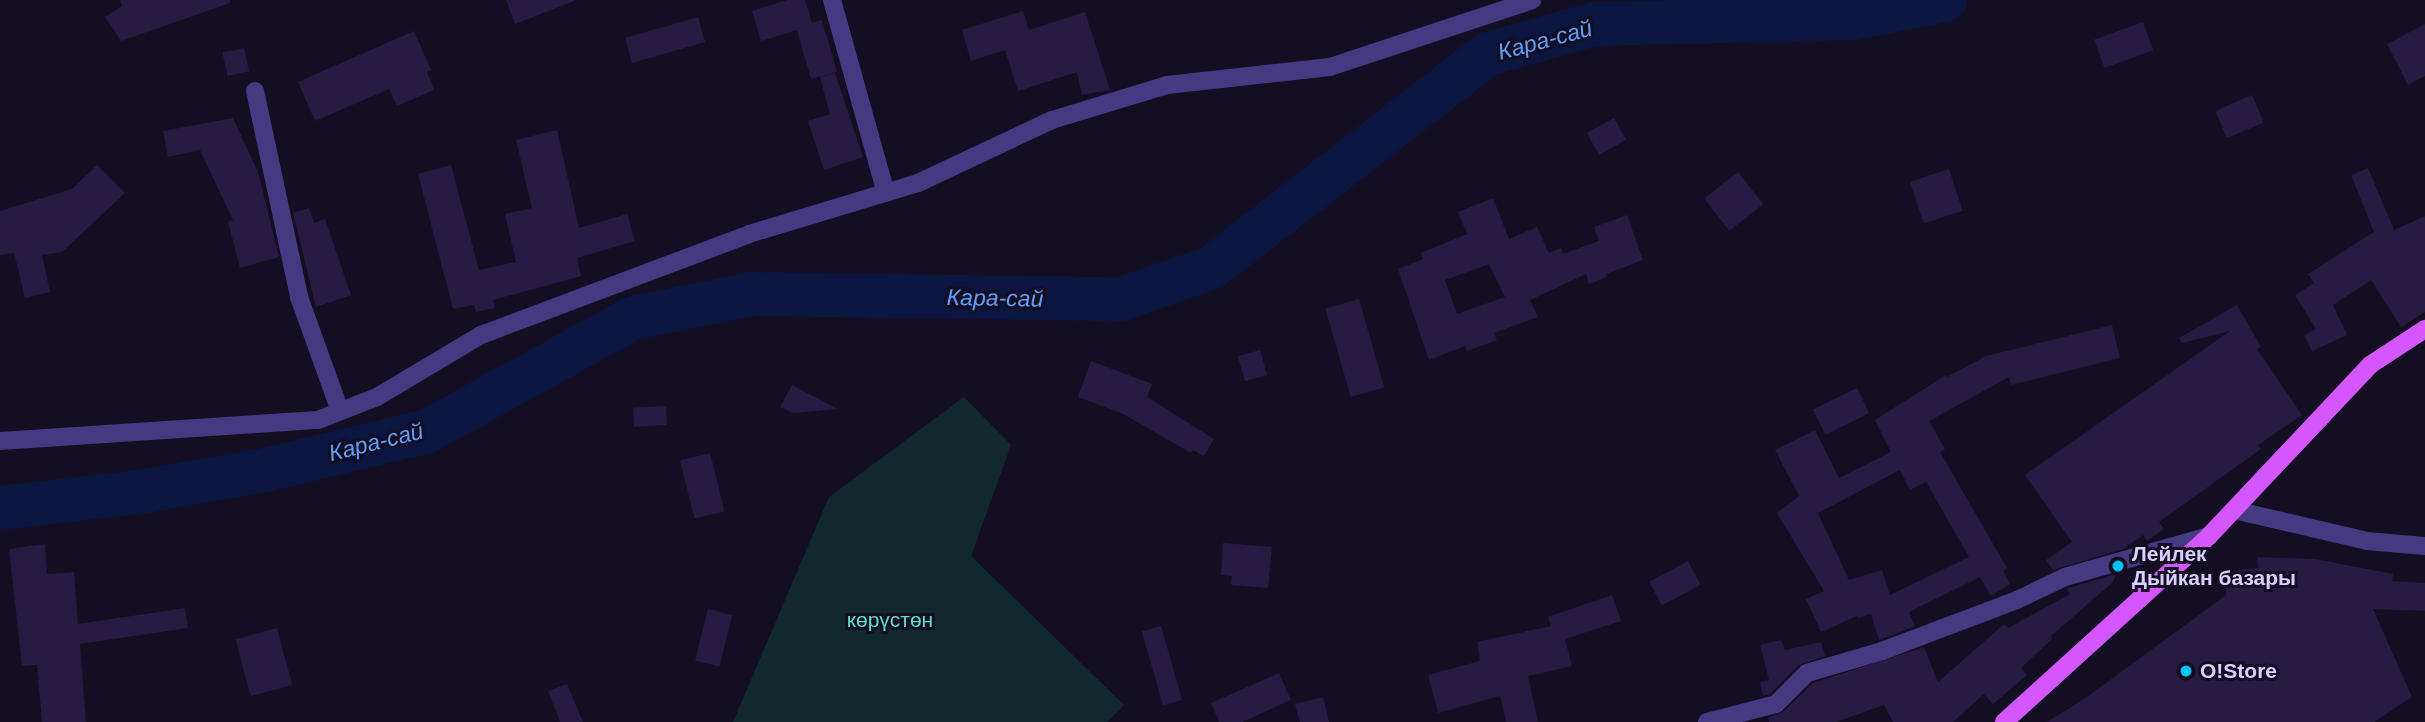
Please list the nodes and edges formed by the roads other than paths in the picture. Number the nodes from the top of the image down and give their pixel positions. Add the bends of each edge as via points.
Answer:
1 (832, 0) edge
2 (1532, 0) edge
3 (255, 91) dead end
4 (886, 193) junction
5 (2425, 329) edge
6 (340, 411) junction
7 (0, 441) edge
8 (2234, 510) junction
9 (2209, 536) junction
10 (2425, 546) edge
11 (1707, 722) edge
12 (2004, 722) edge

1 - 4 street
2 - 4 street via 1330,67 1167,85 1052,120 918,183
3 - 6 street via 299,297
4 - 6 street via 749,234 481,335 377,397
5 - 8 main road via 2370,365
6 - 7 street via 318,420
8 - 9 main road
8 - 10 street via 2367,541
9 - 11 street via 2065,577 1919,637 1807,673 1776,704
9 - 12 main road

